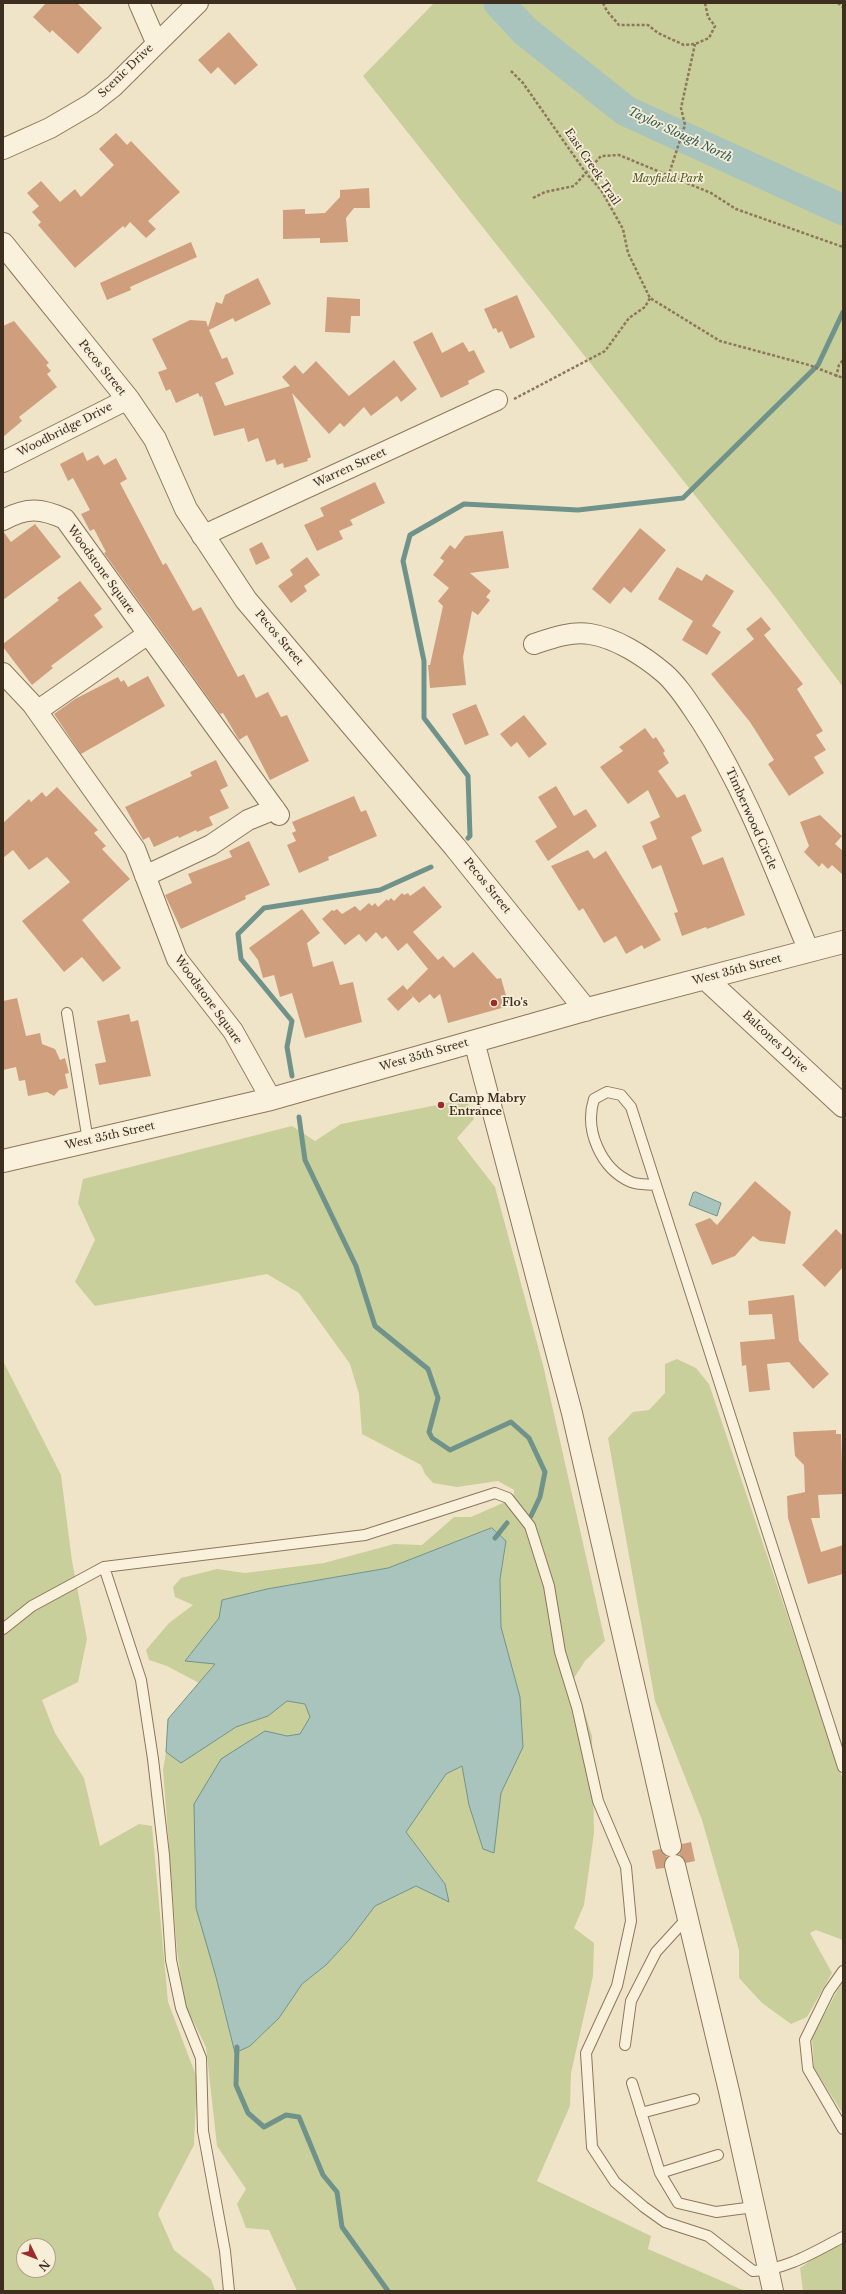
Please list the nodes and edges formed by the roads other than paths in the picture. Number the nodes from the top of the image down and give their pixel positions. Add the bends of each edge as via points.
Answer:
1 (139, 3) edge
2 (198, 3) edge
3 (156, 42) junction
4 (3, 149) edge
5 (3, 244) edge
6 (128, 399) junction
7 (497, 400) road end
8 (3, 462) edge
9 (3, 520) edge
10 (202, 536) junction
11 (148, 634) junction
12 (534, 644) dead end
13 (3, 673) edge
14 (37, 711) junction
15 (145, 876) junction
16 (843, 942) edge
17 (809, 951) junction
18 (706, 979) junction
19 (586, 1010) junction
20 (67, 1013) dead end
21 (474, 1041) junction
22 (271, 1099) junction
23 (843, 1106) edge
24 (88, 1141) junction
25 (3, 1161) edge
26 (656, 1185) junction
27 (104, 1567) junction
28 (3, 1629) edge
29 (843, 1767) edge
30 (671, 1846) dead end
31 (675, 1865) dead end
32 (688, 1917) junction
33 (843, 1971) edge
34 (625, 2045) dead end
35 (632, 2083) dead end
36 (694, 2099) dead end
37 (642, 2113) junction
38 (843, 2129) edge
39 (718, 2155) dead end
40 (660, 2173) junction
41 (754, 2207) junction
42 (843, 2237) edge
43 (769, 2271) junction
44 (229, 2291) edge
45 (773, 2291) edge

1 - 3 street
2 - 3 street, Scenic Drive
3 - 4 street, Scenic Drive via 114,86 91,104 50,128
5 - 6 street, Pecos Street
6 - 8 street, Woodbridge Drive
6 - 10 street, Pecos Street via 155,439 186,509
7 - 10 street, Warren Street
9 - 11 street, Woodstone Square via 19,511 45,510 65,519
10 - 19 street, Pecos Street via 246,600 455,847
11 - 14 street
11 - 15 street, Woodstone Square via 277,812 248,820 211,846
12 - 17 street, Timberwood Circle via 562,634 590,634 622,645 665,674 703,724 740,788
13 - 14 street, Woodstone Square
14 - 15 street, Woodstone Square via 135,849
15 - 22 street, Woodstone Square via 176,959 233,1031
16 - 17 street, West 35th Street
17 - 18 street, West 35th Street
18 - 19 street, West 35th Street
18 - 23 street, Balcones Drive
19 - 21 street, West 35th Street
20 - 24 lane
21 - 22 street, West 35th Street
21 - 30 street via 572,1413
22 - 24 street, West 35th Street
24 - 25 street, West 35th Street
26 - 26 lane via 632,1182 613,1169 601,1156 593,1137 590,1110 594,1099 607,1092 621,1095 631,1107
26 - 29 lane
27 - 28 lane via 32,1606
27 - 43 lane via 365,1534 495,1493 508,1498 530,1526 549,1586 560,1652 577,1707 598,1801 626,1866 632,1921 617,1986 586,2052 592,2147 615,2182 665,2222 708,2236 753,2271
27 - 44 lane via 141,1680 164,1855 171,1960 181,2008 201,2058 204,2130 225,2251
31 - 32 street
32 - 34 lane via 656,1952 630,2001
32 - 41 street
33 - 38 lane via 829,1991 806,2040 808,2069
35 - 37 lane
36 - 37 lane
37 - 40 lane
39 - 40 lane
40 - 41 lane via 678,2203 716,2212
41 - 43 street
42 - 43 lane via 802,2259
43 - 45 street

